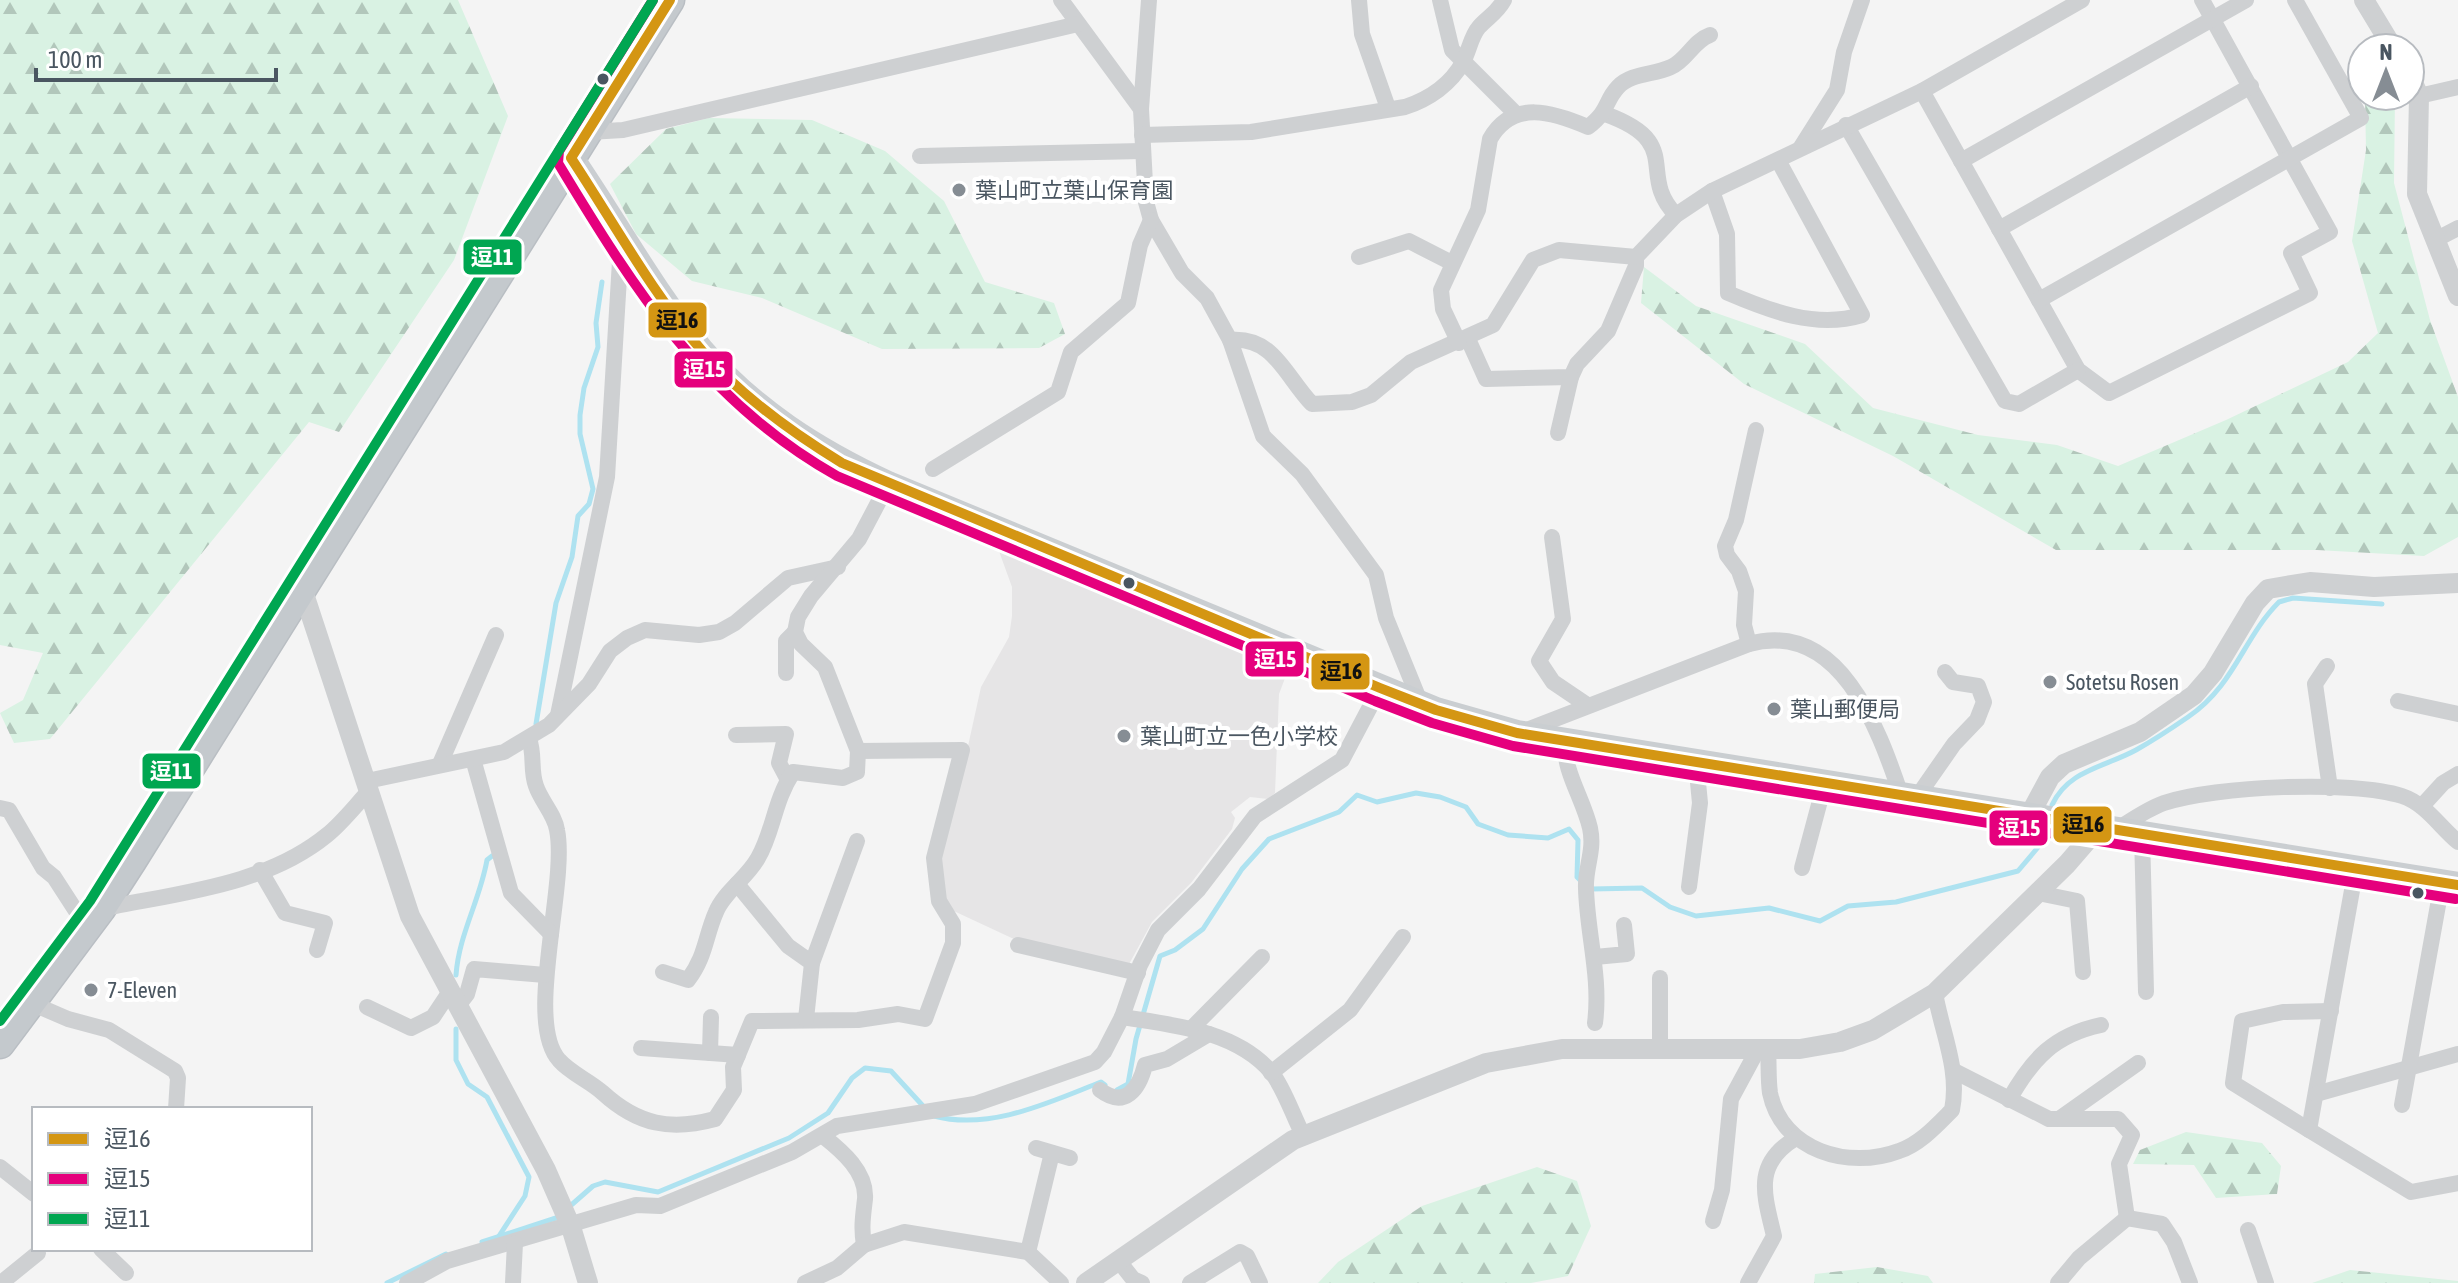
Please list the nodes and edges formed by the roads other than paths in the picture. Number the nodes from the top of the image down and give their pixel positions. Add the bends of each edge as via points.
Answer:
1 (670, 0) edge
2 (1061, 0) edge
3 (1149, 0) edge
4 (1359, 0) edge
5 (1440, 0) edge
6 (1504, 0) edge
7 (1862, 0) edge
8 (2082, 0) edge
9 (2202, 0) edge
10 (2246, 0) edge
11 (2295, 0) edge
12 (2364, 0) edge
13 (2213, 19) junction
14 (1078, 24) junction
15 (2383, 32) edge
16 (1710, 35) dead end
17 (1463, 64) junction
18 (2251, 86) junction
19 (2458, 87) edge
20 (1922, 91) junction
21 (2426, 94) edge
22 (1388, 108) junction
23 (1141, 109) junction
24 (2419, 112) edge
25 (1516, 114) junction
26 (1605, 114) junction
27 (1846, 125) junction
28 (589, 132) junction
29 (1142, 143) junction
30 (1800, 149) junction
31 (920, 156) dead end
32 (2290, 156) junction
33 (571, 158) junction
34 (1778, 160) junction
35 (1961, 161) junction
36 (1712, 191) junction
37 (1676, 215) junction
38 (1151, 220) junction
39 (2458, 228) edge
40 (1999, 229) junction
41 (2435, 240) junction
42 (632, 249) junction
43 (1359, 257) dead end
44 (1636, 257) junction
45 (1452, 263) junction
46 (2458, 296) edge
47 (2039, 300) junction
48 (1230, 340) junction
49 (1464, 341) junction
50 (2078, 370) junction
51 (1571, 377) junction
52 (1756, 430) dead end
53 (1558, 433) dead end
54 (933, 469) dead end
55 (888, 484) junction
56 (1552, 537) dead end
57 (838, 567) junction
58 (2458, 583) edge
59 (302, 588) junction
60 (795, 632) junction
61 (496, 635) dead end
62 (1749, 644) junction
63 (2327, 666) dead end
64 (1945, 672) dead end
65 (786, 673) dead end
66 (1380, 688) junction
67 (2398, 701) dead end
68 (1421, 704) junction
69 (1587, 705) junction
70 (2458, 714) edge
71 (558, 717) junction
72 (1517, 733) junction
73 (736, 735) dead end
74 (529, 739) junction
75 (1565, 741) junction
76 (858, 751) junction
77 (473, 759) junction
78 (1696, 762) junction
79 (440, 764) junction
80 (2458, 774) edge
81 (788, 780) junction
82 (1825, 782) junction
83 (368, 786) junction
84 (2330, 788) junction
85 (1909, 796) junction
86 (2422, 806) junction
87 (0, 808) edge
88 (2029, 816) junction
89 (2119, 830) junction
90 (857, 841) dead end
91 (2458, 842) edge
92 (1802, 868) dead end
93 (2356, 868) junction
94 (260, 870) junction
95 (737, 884) junction
96 (2450, 884) edge
97 (1689, 887) dead end
98 (2038, 893) junction
99 (94, 918) junction
100 (1624, 925) dead end
101 (551, 934) junction
102 (1403, 937) dead end
103 (1018, 945) dead end
104 (317, 950) dead end
105 (1262, 957) dead end
106 (1595, 957) junction
107 (812, 963) junction
108 (663, 972) dead end
109 (2083, 972) dead end
110 (1138, 973) junction
111 (545, 975) junction
112 (1660, 978) dead end
113 (2146, 992) dead end
114 (1935, 993) junction
115 (453, 1000) junction
116 (31, 1003) junction
117 (367, 1007) dead end
118 (2331, 1011) junction
119 (711, 1017) dead end
120 (806, 1019) junction
121 (1133, 1019) junction
122 (1595, 1023) dead end
123 (2101, 1025) dead end
124 (1191, 1029) junction
125 (1209, 1034) junction
126 (0, 1044) edge
127 (641, 1048) dead end
128 (1660, 1048) junction
129 (1763, 1049) junction
130 (710, 1053) junction
131 (2458, 1054) edge
132 (738, 1055) junction
133 (2138, 1063) dead end
134 (2409, 1069) junction
135 (1956, 1072) junction
136 (1271, 1073) junction
137 (1100, 1090) dead end
138 (2316, 1094) junction
139 (2009, 1100) junction
140 (2402, 1105) dead end
141 (176, 1107) edge
142 (2059, 1119) junction
143 (2309, 1130) junction
144 (1303, 1135) junction
145 (823, 1136) junction
146 (1796, 1138) junction
147 (1070, 1158) dead end
148 (0, 1167) edge
149 (2458, 1183) edge
150 (32, 1192) edge
151 (567, 1218) junction
152 (2127, 1218) junction
153 (1713, 1221) dead end
154 (2248, 1230) dead end
155 (515, 1243) junction
156 (864, 1245) junction
157 (103, 1251) edge
158 (1028, 1252) junction
159 (38, 1253) dead end
160 (1118, 1260) junction
161 (126, 1273) dead end
162 (1212, 1277) edge
163 (1090, 1282) edge
164 (1, 1283) edge
165 (407, 1283) edge
166 (513, 1283) edge
167 (588, 1283) edge
168 (805, 1283) edge
169 (1061, 1283) edge
170 (1142, 1283) edge
171 (1190, 1283) edge
172 (1260, 1283) edge
173 (1748, 1283) edge
174 (2058, 1283) edge
175 (2190, 1283) edge
176 (2266, 1283) edge

1 - 28 highway
2 - 14 street
3 - 23 street
4 - 22 street via 1362,34
5 - 17 street via 1452,50
6 - 17 street via 1478,28
7 - 30 street via 1837,90
8 - 20 street
9 - 13 street
10 - 13 street
11 - 32 street via 2361,118
12 - 15 street
13 - 18 street
13 - 35 street
14 - 23 street
14 - 28 street via 623,130
16 - 26 street via 1676,65 1619,86
17 - 22 street via 1421,102
17 - 25 street
18 - 32 street
18 - 40 street
19 - 21 street
20 - 27 street
20 - 35 street
22 - 29 street via 1251,132
23 - 29 street
24 - 41 street via 2417,194
25 - 26 street via 1556,114 1588,127
25 - 45 street via 1490,139 1478,210
26 - 37 street via 1633,126 1655,148 1661,199
27 - 30 street
27 - 50 street via 2005,401 2019,404
28 - 33 highway
29 - 31 street
29 - 38 street
30 - 34 street
32 - 47 street
32 - 50 street via 2330,232 2291,253 2310,293 2109,393
33 - 42 main road
33 - 59 highway
34 - 36 street
34 - 36 street via 1862,315 1800,319 1728,293 1727,234
35 - 40 street
36 - 37 street
37 - 44 street
38 - 48 street
38 - 54 street via 1128,303 1071,352 1058,392
39 - 41 street
40 - 47 street
41 - 46 street
42 - 55 main road via 678,320 731,381 810,444
42 - 71 street via 620,261 607,477
43 - 45 street via 1409,241
44 - 49 street via 1559,250 1533,260 1493,325
44 - 51 street via 1608,331
45 - 49 street via 1441,290 1443,309
47 - 50 street
48 - 49 street via 1257,341 1274,353 1312,404 1371,395 1411,362
48 - 68 street via 1263,436 1302,474 1376,575 1386,618
49 - 51 street via 1486,379
51 - 53 street
52 - 62 street via 1725,546 1746,591
55 - 57 street
55 - 66 main road
56 - 69 street via 1563,619 1539,661 1553,682
57 - 60 street via 811,596
57 - 71 street via 788,578 719,632 645,630 627,638 610,651
58 - 88 street via 2374,587 2310,582 2268,589 2194,695 2129,738 2064,764 2050,777
59 - 83 street
59 - 99 highway
60 - 65 street via 786,641
60 - 76 street via 825,667
61 - 79 street
62 - 69 street
62 - 85 street via 1785,639 1804,643 1840,669
63 - 84 street via 2315,684
64 - 85 street via 1953,682 1978,686 1984,702 1977,720
66 - 68 main road
66 - 110 street via 1342,760 1255,816 1199,889 1158,930
67 - 70 street
68 - 72 main road
69 - 72 street
71 - 74 street
72 - 75 main road
73 - 81 street via 786,734 779,763
74 - 77 street
74 - 101 street via 536,785 557,830
75 - 78 main road
75 - 106 street via 1564,757 1590,829 1593,852 1587,881
76 - 81 street via 857,772 843,778 800,771
76 - 120 street via 962,750 934,858 939,901 953,924 953,943 925,1019 898,1014
77 - 79 street
77 - 101 street via 511,893
78 - 82 main road
78 - 97 street via 1700,803
79 - 83 street
80 - 86 street
81 - 95 street via 758,858
82 - 85 main road
82 - 92 street
83 - 94 street via 327,835
83 - 115 street via 410,916
84 - 86 street via 2378,790
84 - 89 street via 2202,795 2155,806
85 - 88 main road
86 - 91 street
87 - 99 street via 9,810 43,868
88 - 89 main road
89 - 93 main road
89 - 98 street
89 - 113 street
90 - 107 street
93 - 96 main road
93 - 118 street
94 - 99 street via 203,891
94 - 104 street via 285,913 325,923
95 - 107 street via 788,946
95 - 108 street via 716,911 709,941 688,980
96 - 134 street
98 - 109 street via 2077,901
98 - 114 street
99 - 116 highway
100 - 106 street via 1627,954
101 - 111 street
102 - 136 street via 1350,1010
103 - 110 street
105 - 124 street
106 - 122 street
107 - 120 street
110 - 121 street
111 - 115 street via 474,969 467,994
111 - 132 street via 557,1059 637,1116 683,1128 715,1119 734,1090
112 - 128 street
114 - 129 street via 1897,1019 1840,1042
114 - 135 street via 1943,1040
115 - 117 street via 411,1028
115 - 151 street
116 - 126 highway
116 - 141 street via 109,1030 175,1071
118 - 138 street
118 - 143 street via 2283,1012 2242,1021 2233,1083
119 - 130 street
120 - 132 street via 752,1021
121 - 124 street
121 - 145 street via 1082,1069 975,1104 837,1126
123 - 139 street via 2072,1031 2028,1066
124 - 125 street
125 - 136 street via 1237,1046
125 - 137 street via 1167,1059 1145,1065 1132,1095 1119,1098
127 - 130 street
128 - 129 street
128 - 144 street via 1518,1055 1445,1077
129 - 146 street via 1770,1093
129 - 153 street via 1731,1099 1722,1190
130 - 132 street
131 - 134 street
133 - 142 street
134 - 138 street
134 - 140 street
135 - 139 street
135 - 146 street via 1952,1110 1902,1151 1880,1157 1837,1156 1814,1151
136 - 144 street
138 - 143 street
139 - 142 street
142 - 152 street via 2118,1119 2132,1135 2119,1164
143 - 149 street via 2411,1192
144 - 160 street
145 - 151 street via 660,1206 636,1205
145 - 156 street via 851,1159 865,1194 860,1228
146 - 173 street via 1776,1150 1765,1174 1764,1196 1774,1236
147 - 158 street via 1044,1150
148 - 150 street
151 - 155 street
151 - 167 street
152 - 174 street
152 - 175 street via 2162,1224
154 - 176 street
155 - 165 street via 447,1261
155 - 166 street
156 - 158 street via 904,1232
156 - 168 street via 837,1268
157 - 161 street
158 - 169 street
159 - 164 street
160 - 163 street
160 - 170 street
162 - 171 street
162 - 172 street via 1240,1252

